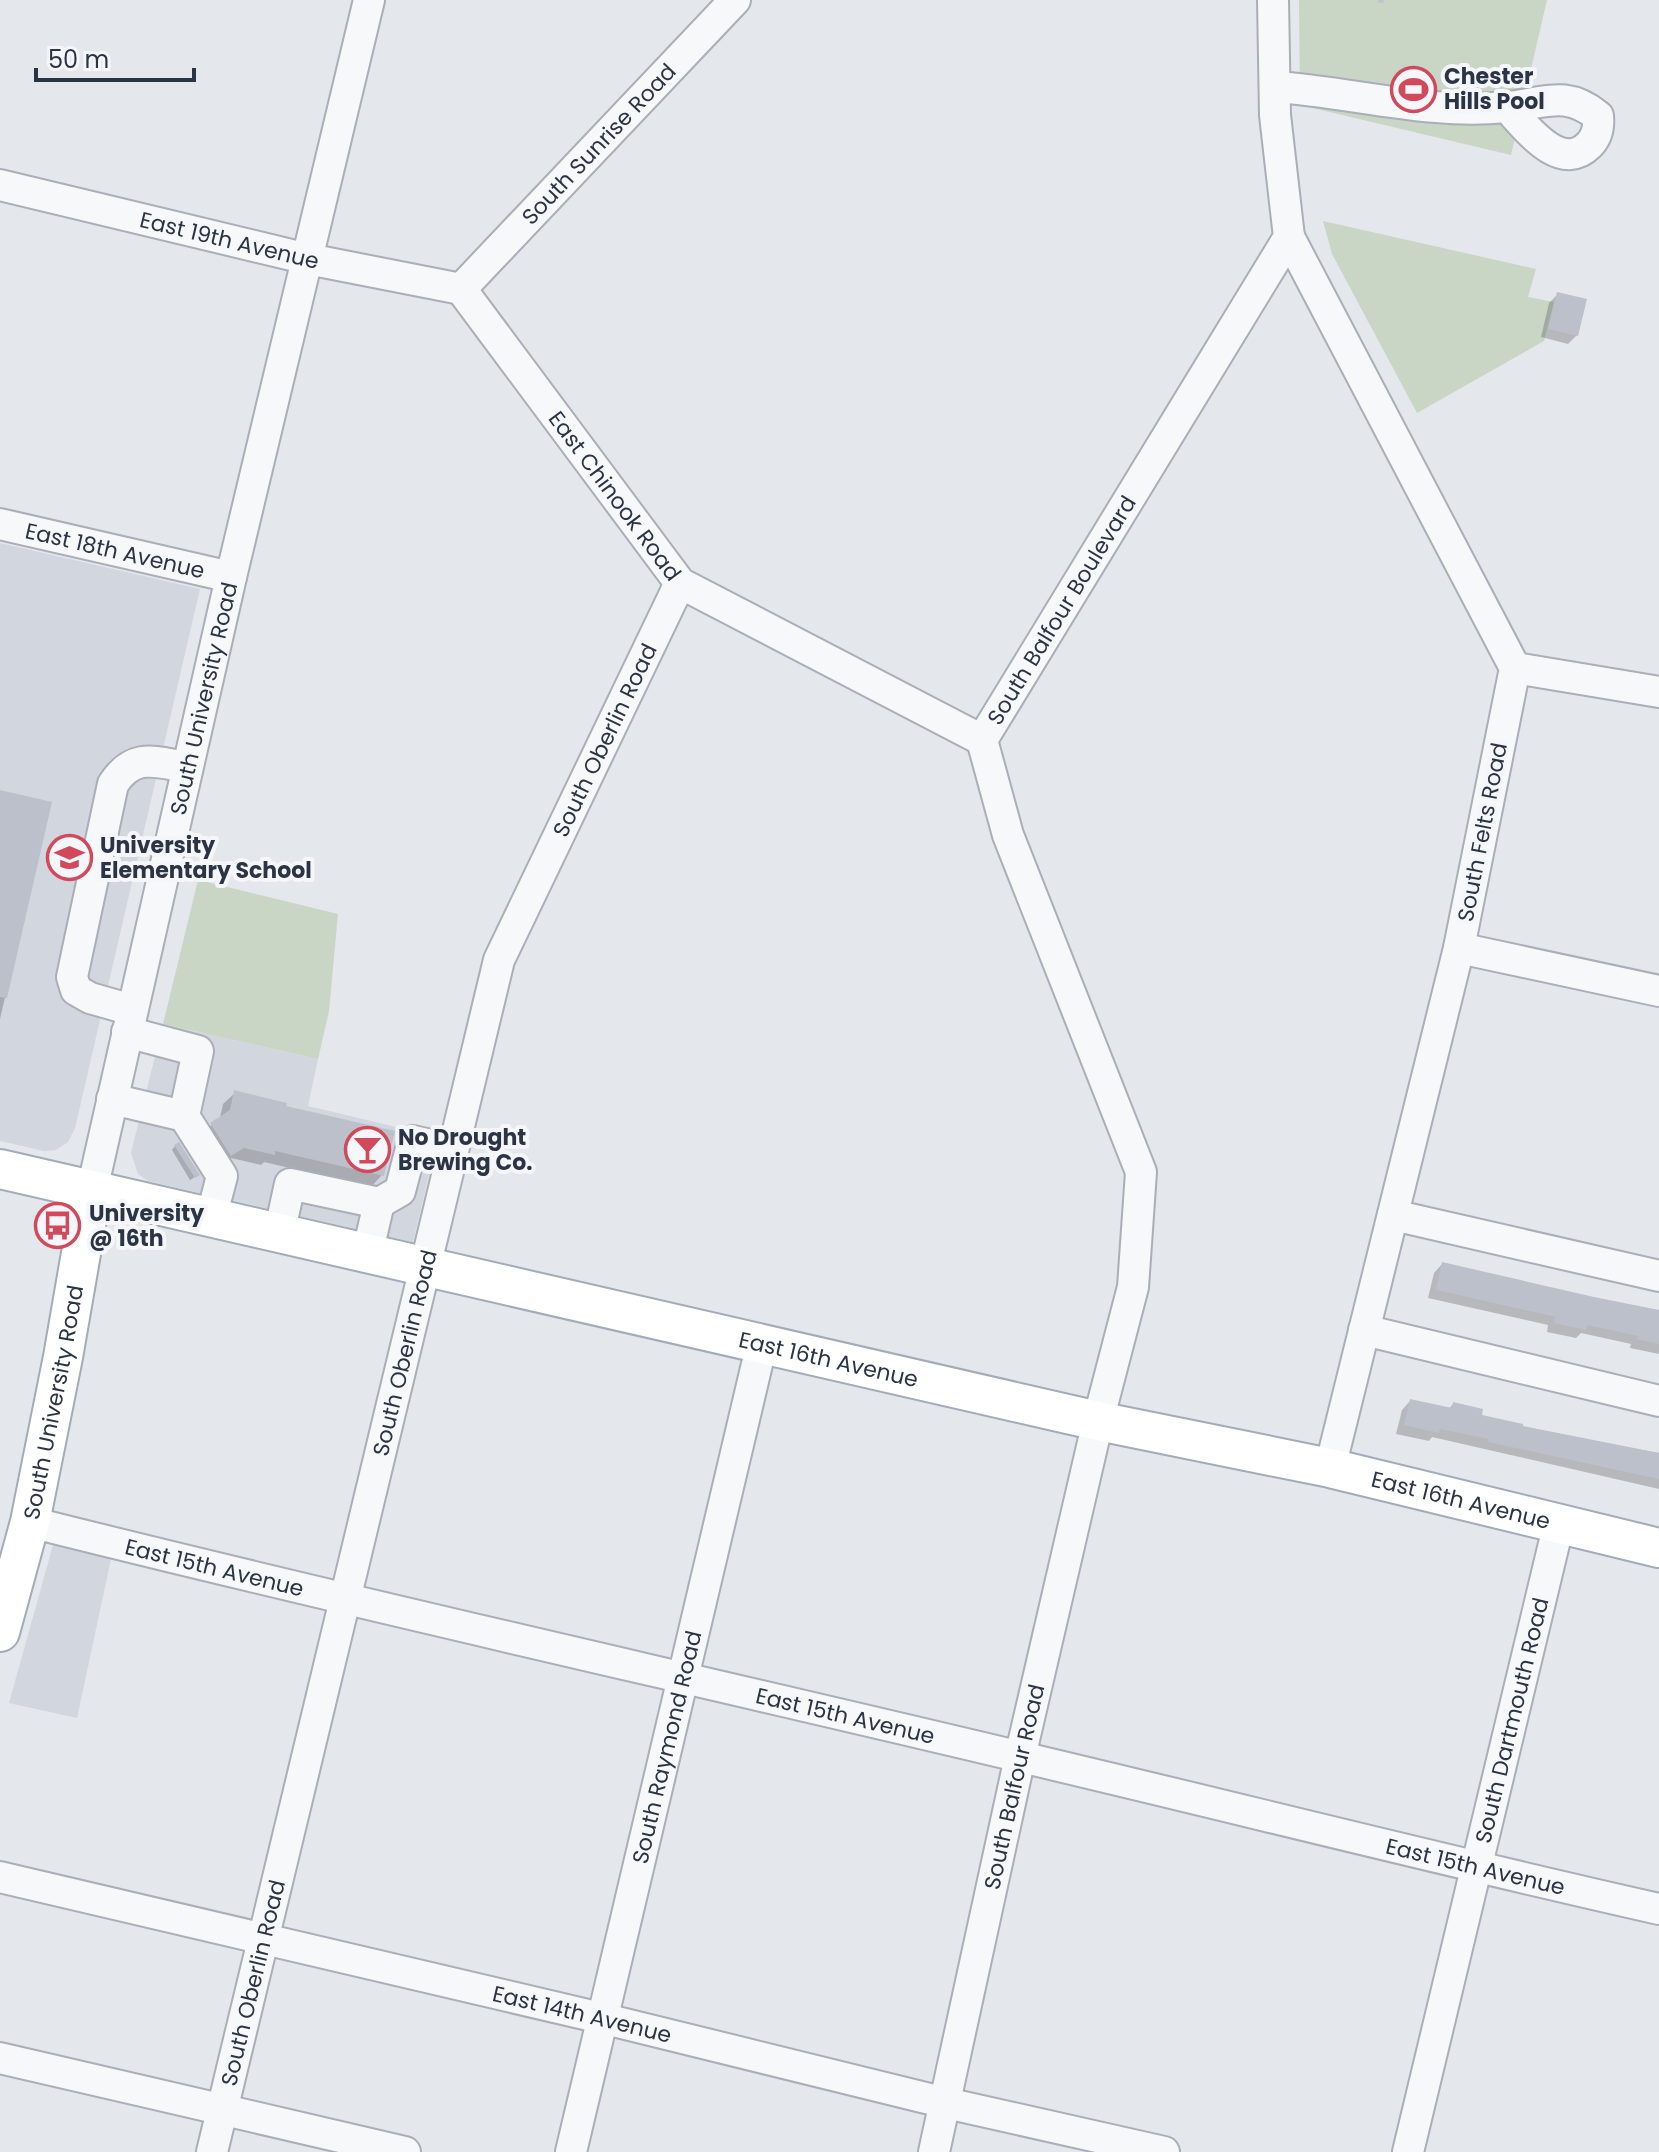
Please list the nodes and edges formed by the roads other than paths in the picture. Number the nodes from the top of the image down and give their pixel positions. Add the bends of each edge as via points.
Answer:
1 (369, 0) edge
2 (735, 0) edge
3 (1273, 0) edge
4 (1275, 87) junction
5 (1507, 107) dead end
6 (0, 185) edge
7 (1289, 237) junction
8 (308, 259) junction
9 (461, 289) junction
10 (0, 524) edge
11 (231, 577) junction
12 (680, 583) junction
13 (1515, 668) junction
14 (1659, 692) edge
15 (982, 740) junction
16 (187, 767) junction
17 (1459, 948) junction
18 (1659, 991) edge
19 (130, 1021) junction
20 (112, 1099) junction
21 (184, 1116) junction
22 (453, 1150) junction
23 (0, 1169) edge
24 (92, 1190) junction
25 (390, 1197) junction
26 (440, 1200) junction
27 (1393, 1215) junction
28 (211, 1218) junction
29 (279, 1234) junction
30 (367, 1255) junction
31 (424, 1268) junction
32 (1659, 1276) edge
33 (1364, 1330) junction
34 (762, 1343) junction
35 (1659, 1401) edge
36 (1098, 1421) junction
37 (1330, 1468) junction
38 (30, 1522) junction
39 (1559, 1523) junction
40 (1659, 1548) edge
41 (8, 1571) edge
42 (343, 1600) junction
43 (0, 1632) edge
44 (682, 1679) junction
45 (1020, 1757) junction
46 (1477, 1868) junction
47 (0, 1877) edge
48 (1659, 1909) edge
49 (263, 1937) junction
50 (601, 2018) junction
51 (0, 2058) edge
52 (946, 2103) junction
53 (222, 2109) junction
54 (1084, 2143) edge
55 (212, 2152) edge
56 (405, 2152) edge
57 (571, 2152) edge
58 (934, 2152) edge
59 (1164, 2152) edge
60 (1408, 2152) edge

1 - 8 street, South University Road
2 - 9 street, South Sunrise Road
3 - 4 street
4 - 5 street via 1459,109
4 - 7 street
6 - 8 street, East 19th Avenue
7 - 13 street
7 - 15 street, South Balfour Boulevard
8 - 9 street, East 19th Avenue
8 - 11 street, South University Road
9 - 12 street, East Chinook Road
10 - 11 street, East 18th Avenue
11 - 16 street, South University Road
12 - 15 street, East Chinook Road
12 - 22 street, South Oberlin Road via 499,960
13 - 14 street
13 - 17 street, South Felts Road
15 - 36 street, South Balfour Boulevard via 1008,835 1141,1172 1133,1287
16 - 19 street, South University Road
16 - 19 street via 135,762 113,784 72,977 76,990
17 - 18 street
17 - 27 street, South Felts Road
19 - 20 street, South University Road
19 - 21 street via 198,1051
20 - 21 street
20 - 24 street, South University Road
21 - 28 street via 222,1176
22 - 25 street via 413,1141
22 - 26 street, South Oberlin Road
23 - 24 main road, East 16th Avenue
24 - 28 main road, East 16th Avenue
24 - 38 main road, South University Road
25 - 26 street
25 - 29 street via 290,1184
25 - 30 street
26 - 31 street, South Oberlin Road
27 - 32 street
27 - 33 street, South Felts Road
28 - 29 main road, East 16th Avenue
29 - 30 main road, East 16th Avenue
30 - 31 main road, East 16th Avenue
31 - 34 main road, East 16th Avenue
31 - 42 street, South Oberlin Road
33 - 35 street
33 - 37 street, South Felts Road
34 - 36 main road, East 16th Avenue
34 - 44 street, South Raymond Road
36 - 37 main road, East 16th Avenue
36 - 45 street, South Balfour Road
37 - 39 main road, East 16th Avenue
38 - 41 main road, South University Road
38 - 42 street, East 15th Avenue
39 - 40 main road, East 16th Avenue
39 - 46 street, South Dartmouth Road
41 - 43 main road, South University Road
42 - 44 street, East 15th Avenue
42 - 49 street, South Oberlin Road
44 - 45 street, East 15th Avenue
44 - 50 street, South Raymond Road
45 - 46 street, East 15th Avenue
45 - 52 street, South Balfour Road
46 - 48 street, East 15th Avenue
46 - 60 street, South Dartmouth Road
47 - 49 street, East 14th Avenue
49 - 50 street, East 14th Avenue
49 - 53 street, South Oberlin Road
50 - 52 street, East 14th Avenue
50 - 57 street, South Raymond Road
51 - 53 street
52 - 54 street, East 14th Avenue
52 - 58 street, South Balfour Road
53 - 55 street, South Oberlin Road
53 - 56 street
54 - 59 street, East 14th Avenue

